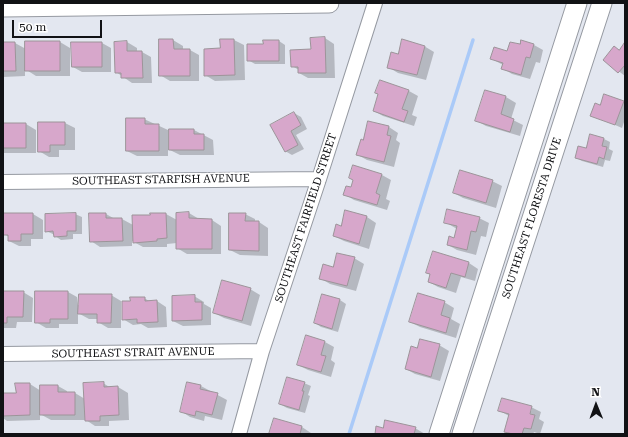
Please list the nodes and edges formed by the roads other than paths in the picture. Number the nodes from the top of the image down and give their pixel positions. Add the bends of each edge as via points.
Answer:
1 (329, 3) edge
2 (375, 3) edge
3 (577, 3) edge
4 (602, 3) edge
5 (3, 6) edge
6 (319, 179) junction
7 (3, 182) edge
8 (262, 351) junction
9 (3, 354) edge
10 (238, 434) edge
11 (439, 434) edge
12 (462, 434) edge

1 - 5 street
2 - 6 street, SOUTHEAST FAIRFIELD STREET
3 - 11 street, SOUTHEAST FLORESTA DRIVE
4 - 12 street, SOUTHEAST FLORESTA DRIVE
6 - 7 street, SOUTHEAST STARFISH AVENUE
6 - 8 street, SOUTHEAST FAIRFIELD STREET
8 - 9 street, SOUTHEAST STRAIT AVENUE
8 - 10 street, SOUTHEAST FAIRFIELD STREET

